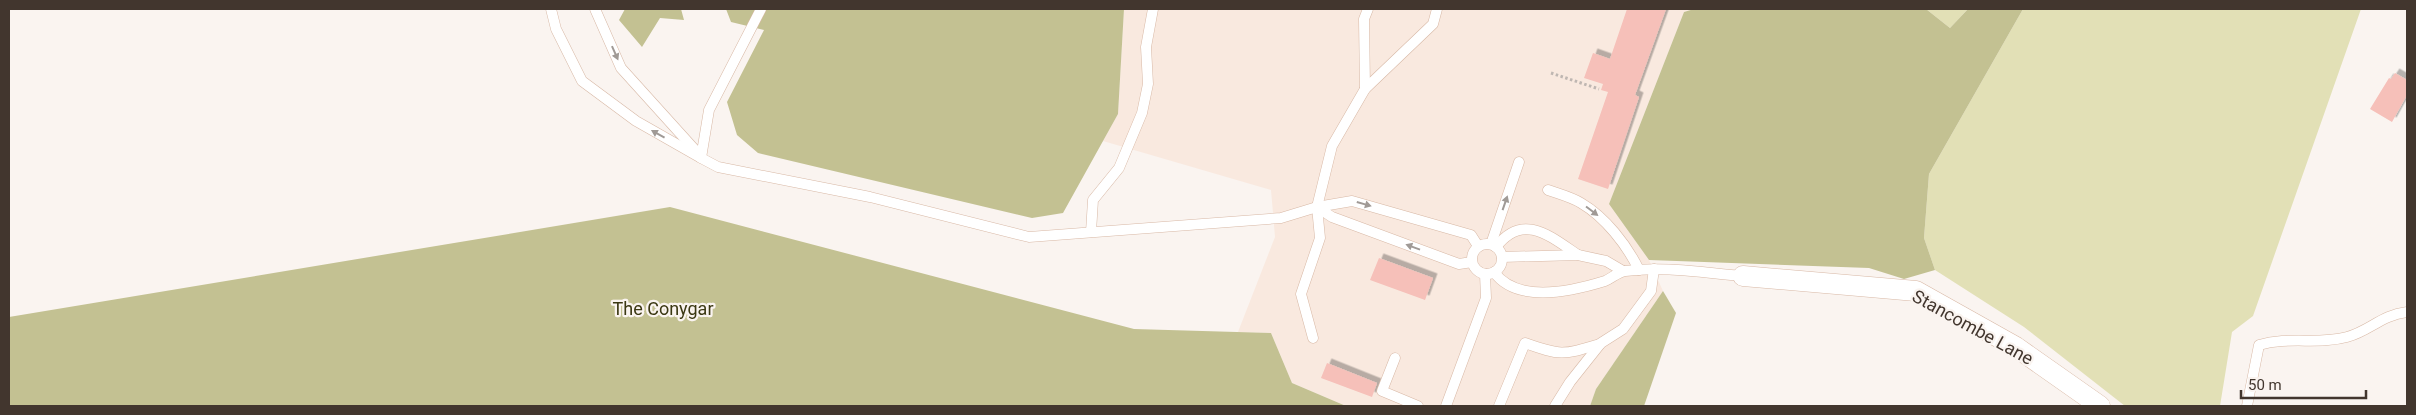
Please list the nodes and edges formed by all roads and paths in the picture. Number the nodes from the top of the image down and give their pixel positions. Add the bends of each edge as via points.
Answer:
1 (552, 9) edge
2 (595, 9) edge
3 (761, 9) edge
4 (1153, 9) edge
5 (1368, 9) edge
6 (1437, 9) edge
7 (1552, 73) dead end
8 (1365, 88) junction
9 (1599, 88) dead end
10 (701, 158) junction
11 (1519, 162) dead end
12 (1548, 190) dead end
13 (1316, 207) junction
14 (1091, 232) junction
15 (1478, 246) junction
16 (1493, 246) junction
17 (1578, 256) junction
18 (1502, 257) junction
19 (1472, 262) junction
20 (1654, 269) junction
21 (1639, 270) junction
22 (1622, 271) junction
23 (1490, 273) junction
24 (1743, 276) joint
25 (2407, 312) edge
26 (1313, 338) dead end
27 (1601, 344) junction
28 (1395, 358) dead end
29 (1418, 406) edge
30 (1446, 406) edge
31 (1499, 406) edge
32 (1554, 406) edge
33 (2100, 406) edge
34 (2247, 406) edge

10 -> 1 lane via 636,121 582,81 556,29
2 -> 10 lane via 621,68
3 - 10 lane via 709,110
4 - 14 lane via 1146,47 1148,84 1142,113 1120,168 1093,200
5 - 8 lane via 1364,19
6 - 8 lane via 1433,24
7 - 9 path
8 - 13 lane via 1332,146
10 - 14 lane via 718,167 870,196 1029,237
16 -> 11 lane
12 -> 21 lane via 1581,203 1600,217 1631,254
13 - 14 lane via 1281,218
13 -> 15 lane via 1352,201 1471,235
19 -> 13 lane via 1459,264 1332,217
13 - 26 lane via 1320,238 1301,294
15 - 16 lane
15 - 19 lane
16 - 17 lane via 1514,230 1526,228 1551,237
16 - 18 lane
17 - 18 lane
17 - 22 lane via 1606,261
18 - 23 lane via 1500,266
19 - 23 lane via 1476,270
20 - 21 lane
20 - 24 lane
20 - 27 lane via 1651,291 1623,329
21 - 22 lane
22 - 23 lane via 1599,282 1557,292 1526,291 1509,286
23 - 30 lane via 1486,298
24 - 33 street, Stancombe Lane via 1916,290 2016,347
25 - 34 lane via 2392,314 2350,336 2328,341 2276,340 2260,345
27 - 31 lane via 1570,353 1554,353 1525,343
27 - 32 lane
28 - 29 lane via 1382,391

